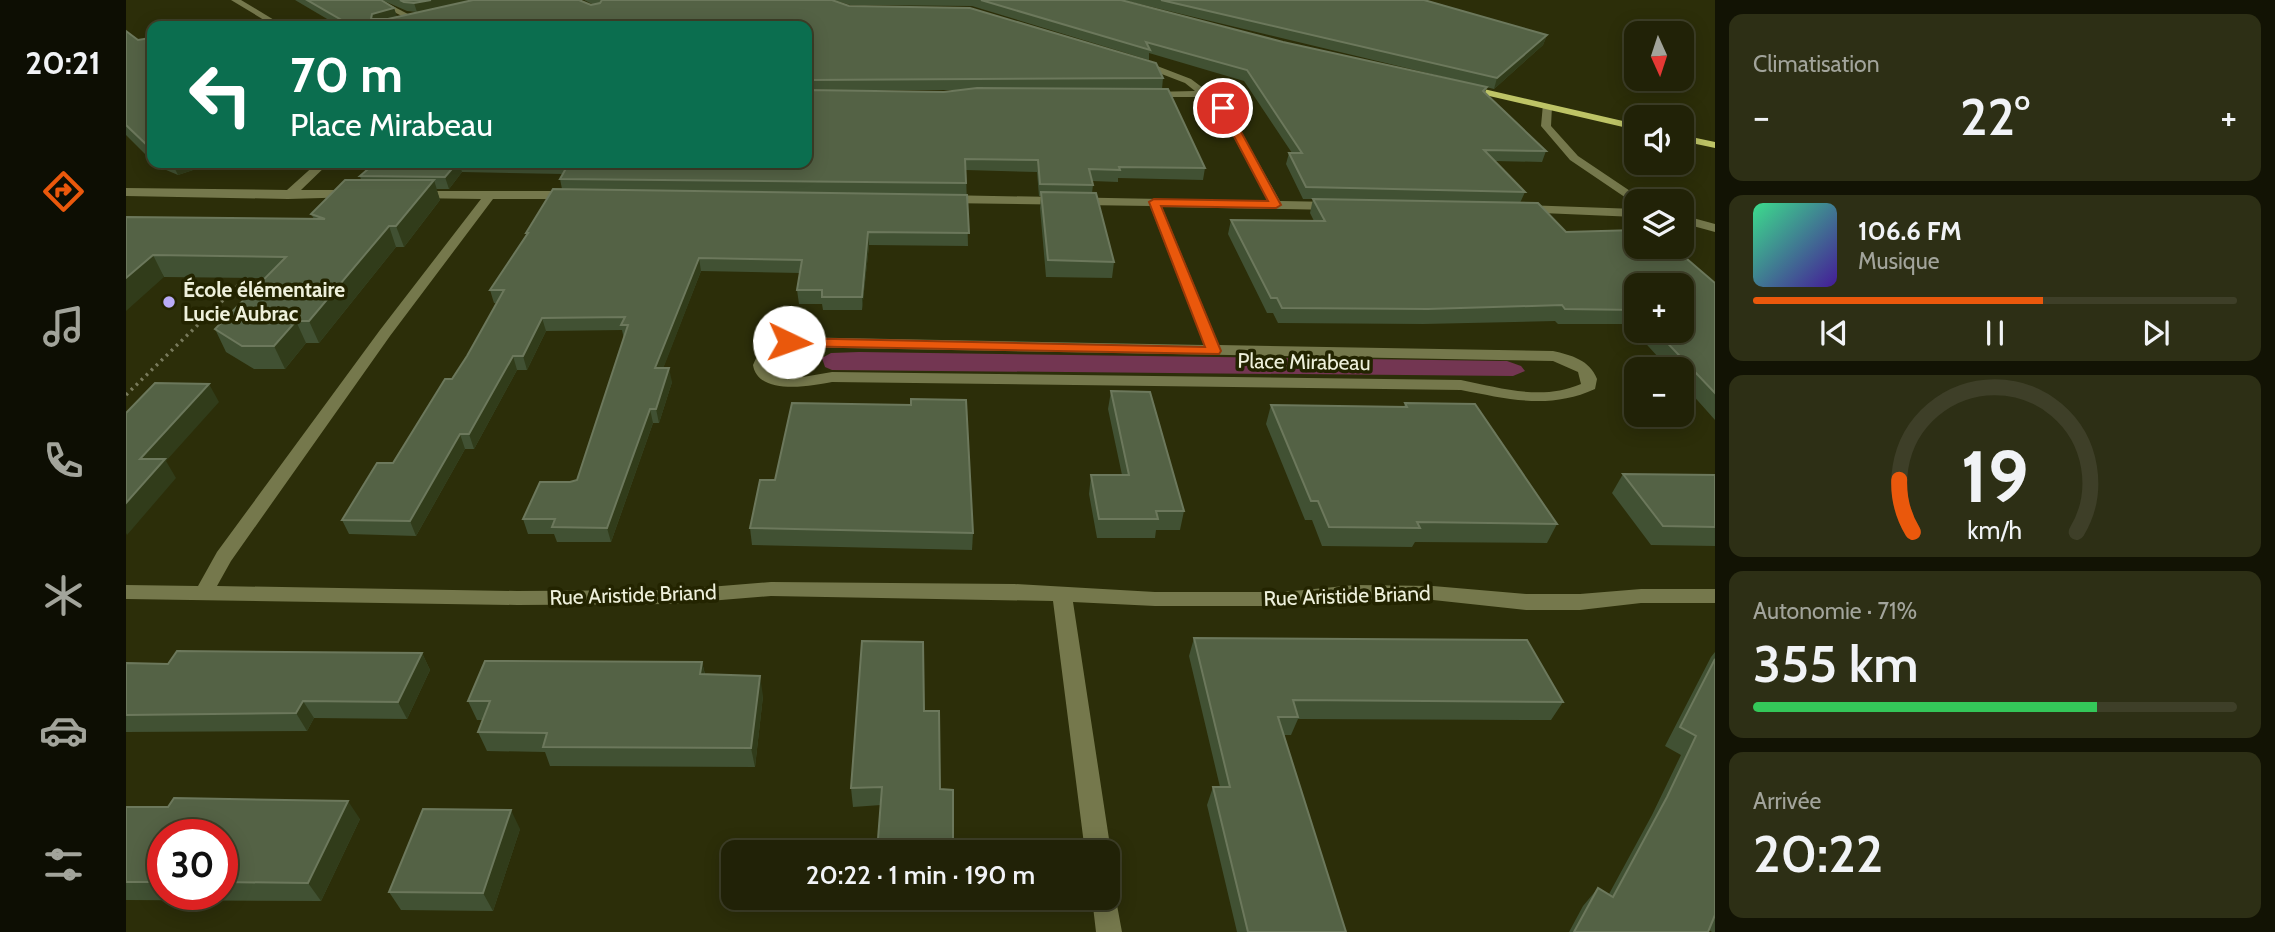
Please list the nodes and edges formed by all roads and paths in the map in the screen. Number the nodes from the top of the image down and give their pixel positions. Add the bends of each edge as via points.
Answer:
1 (236, 0) edge
2 (375, 0) edge
3 (412, 19) junction
4 (272, 21) edge
5 (405, 21) edge
6 (426, 21) edge
7 (1129, 59) edge
8 (1454, 85) edge
9 (1207, 94) junction
10 (1143, 95) edge
11 (1547, 106) junction
12 (1624, 124) edge
13 (1694, 141) edge
14 (1715, 145) edge
15 (318, 168) edge
16 (1624, 191) edge
17 (126, 192) edge
18 (370, 194) edge
19 (288, 195) junction
20 (397, 195) edge
21 (490, 195) junction
22 (587, 195) edge
23 (933, 199) edge
24 (1154, 202) junction
25 (1276, 205) junction
26 (1343, 206) edge
27 (1507, 209) edge
28 (1624, 213) edge
29 (1694, 222) edge
30 (1715, 228) edge
31 (255, 269) edge
32 (1214, 351) junction
33 (126, 395) edge
34 (126, 592) edge
35 (204, 592) junction
36 (1062, 592) junction
37 (1715, 596) edge
38 (1096, 840) edge
39 (1106, 910) edge
40 (1109, 932) edge

1 - 4 street
2 - 3 street
3 - 5 street
3 - 6 street
7 - 9 street via 1174,73
8 - 11 main road
9 - 10 street
9 - 25 street via 1223,108
11 - 12 main road
11 - 16 street via 1546,126 1574,158
13 - 14 main road
15 - 19 street
17 - 19 street
18 - 19 street
20 - 21 street
21 - 22 street
21 - 35 street via 224,557
23 - 24 street
24 - 25 street
24 - 32 street, Place Mirabeau
25 - 26 street
27 - 28 street
29 - 30 street
31 - 33 path
32 - 32 street, Place Mirabeau via 789,342 766,352 761,369 766,376 797,384 832,377 1461,385 1551,399 1568,397 1590,381 1577,364 1553,356
34 - 35 street, Rue Aristide Briand
35 - 36 street, Rue Aristide Briand via 530,598 673,597 771,589
36 - 37 street, Rue Aristide Briand via 1155,599 1433,593 1526,602
36 - 38 street
39 - 40 street

